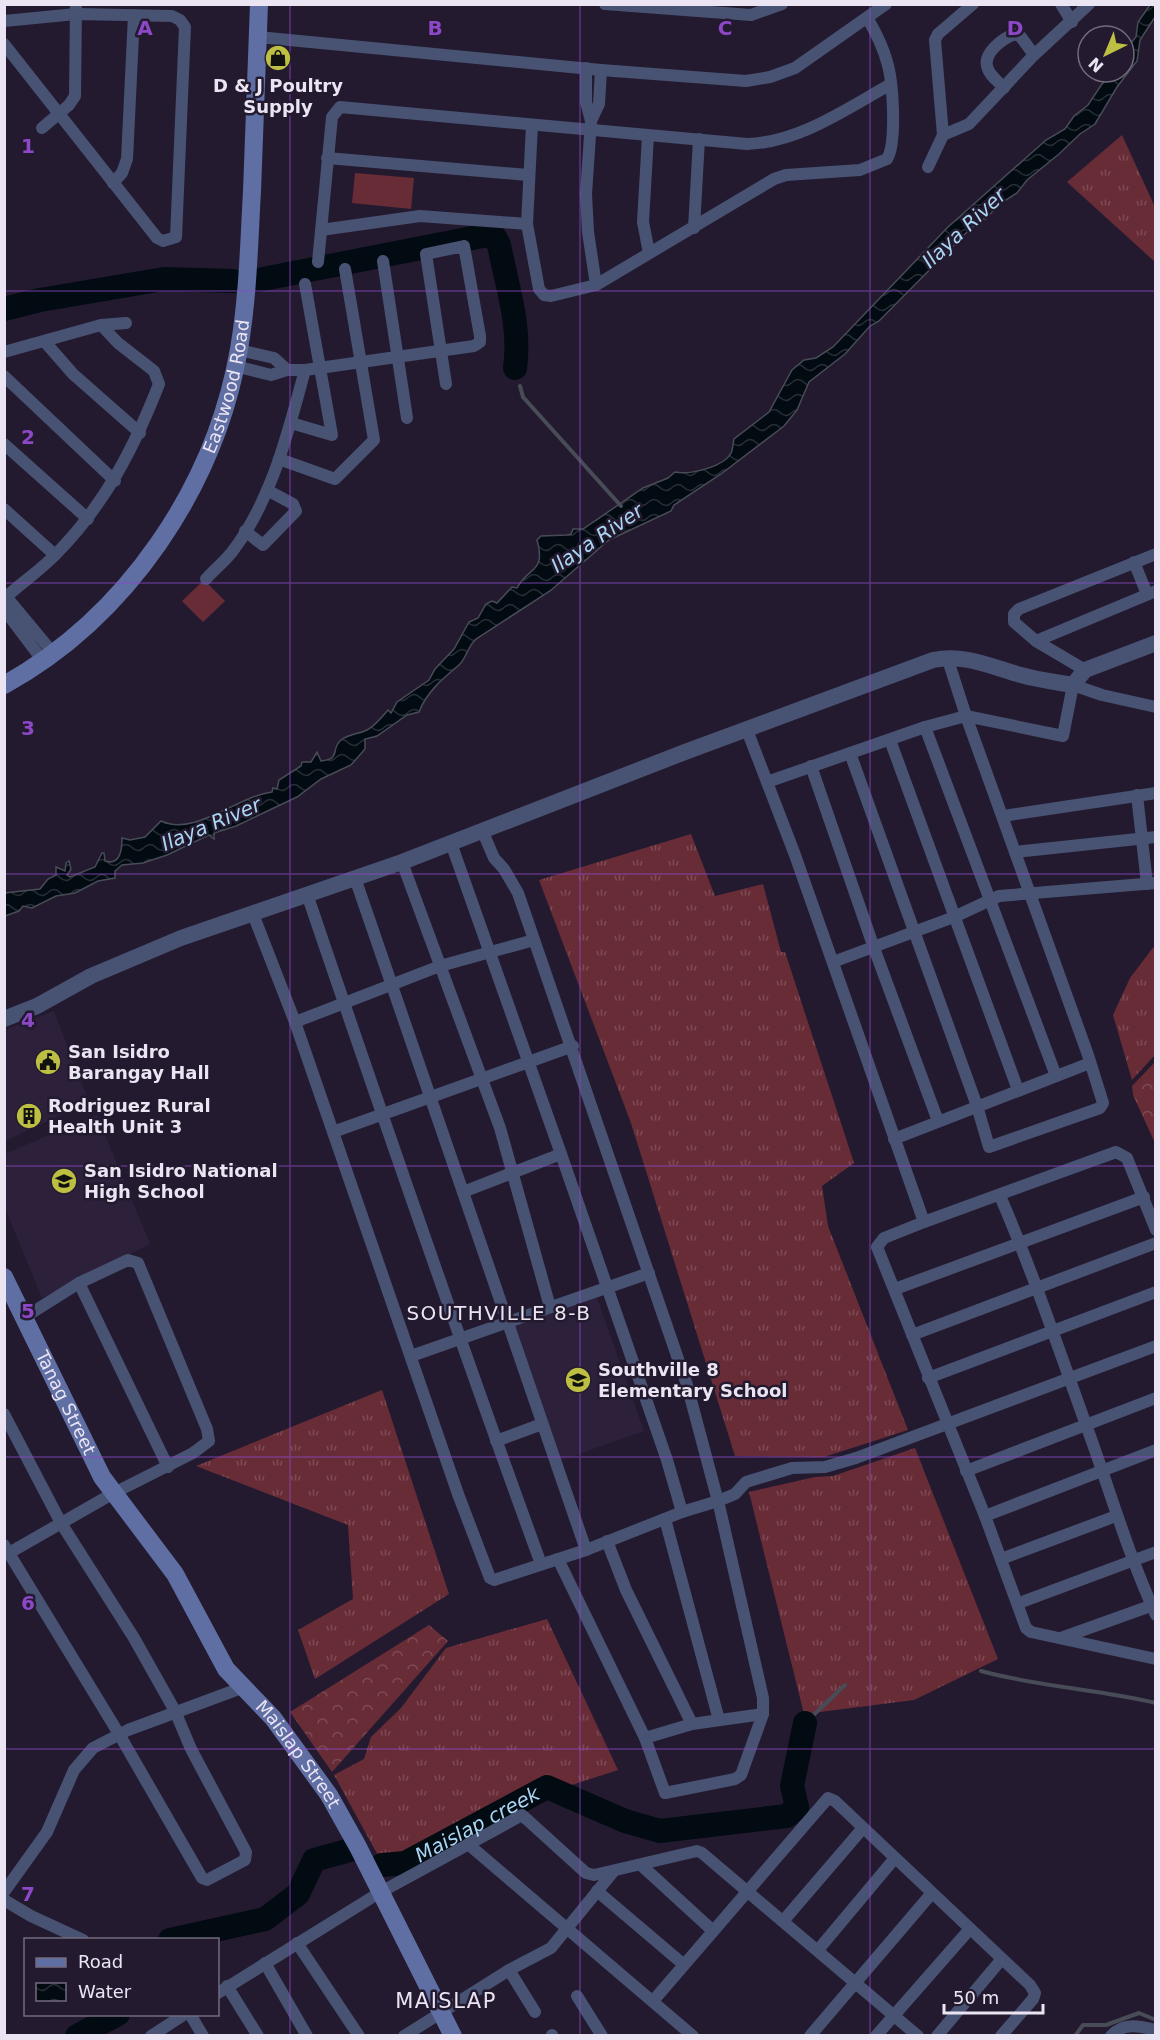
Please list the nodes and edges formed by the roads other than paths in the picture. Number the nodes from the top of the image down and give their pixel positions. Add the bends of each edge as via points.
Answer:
1 (259, 4) edge
2 (605, 4) edge
3 (782, 4) edge
4 (886, 4) edge
5 (973, 4) edge
6 (1061, 4) edge
7 (1089, 4) edge
8 (613, 5) edge
9 (76, 9) edge
10 (134, 15) junction
11 (868, 19) junction
12 (4, 21) edge
13 (1072, 22) junction
14 (258, 37) junction
15 (4, 44) edge
16 (1034, 55) junction
17 (586, 68) junction
18 (601, 70) junction
19 (891, 84) junction
20 (1004, 88) junction
21 (60, 114) junction
22 (532, 125) junction
23 (591, 125) junction
24 (42, 128) dead end
25 (944, 135) junction
26 (648, 136) junction
27 (699, 139) junction
28 (327, 158) junction
29 (928, 167) dead end
30 (528, 175) junction
31 (113, 183) junction
32 (527, 224) junction
33 (694, 228) junction
34 (321, 230) junction
35 (649, 254) junction
36 (383, 261) dead end
37 (318, 262) dead end
38 (345, 269) dead end
39 (305, 284) dead end
40 (596, 285) junction
41 (126, 323) dead end
42 (101, 325) junction
43 (45, 342) junction
44 (441, 349) junction
45 (4, 352) edge
46 (400, 355) junction
47 (237, 358) junction
48 (361, 362) junction
49 (321, 368) junction
50 (305, 370) junction
51 (4, 376) edge
52 (446, 384) dead end
53 (407, 418) dead end
54 (291, 423) junction
55 (140, 433) junction
56 (4, 444) edge
57 (279, 459) junction
58 (115, 481) junction
59 (267, 490) junction
60 (4, 509) edge
61 (88, 519) junction
62 (245, 531) junction
63 (1155, 554) edge
64 (55, 555) junction
65 (1134, 562) junction
66 (206, 579) dead end
67 (1151, 592) edge
68 (6, 597) edge
69 (4, 609) edge
70 (1036, 641) junction
71 (1155, 643) edge
72 (48, 657) junction
73 (947, 657) junction
74 (1086, 670) junction
75 (4, 685) edge
76 (1073, 685) junction
77 (1155, 707) edge
78 (966, 716) junction
79 (925, 727) junction
80 (747, 730) junction
81 (890, 740) junction
82 (850, 753) junction
83 (811, 766) junction
84 (767, 782) junction
85 (1155, 793) edge
86 (1137, 795) junction
87 (1003, 816) junction
88 (482, 830) junction
89 (1155, 837) edge
90 (1142, 838) junction
91 (451, 843) junction
92 (1015, 852) junction
93 (402, 862) junction
94 (355, 878) junction
95 (1151, 883) edge
96 (1029, 893) junction
97 (307, 894) junction
98 (990, 900) junction
99 (253, 914) junction
100 (954, 917) junction
101 (914, 933) junction
102 (534, 940) junction
103 (874, 948) junction
104 (491, 952) junction
105 (833, 962) junction
106 (440, 966) junction
107 (392, 985) junction
108 (344, 1004) junction
109 (4, 1019) edge
110 (295, 1022) junction
111 (573, 1046) junction
112 (529, 1062) junction
113 (1090, 1063) junction
114 (1056, 1076) junction
115 (482, 1079) junction
116 (1018, 1090) junction
117 (432, 1097) junction
118 (977, 1106) junction
119 (383, 1115) junction
120 (938, 1121) junction
121 (333, 1132) junction
122 (894, 1139) junction
123 (561, 1154) junction
124 (511, 1174) junction
125 (463, 1192) junction
126 (1000, 1196) junction
127 (1144, 1197) junction
128 (924, 1222) junction
129 (1155, 1230) edge
130 (1155, 1243) edge
131 (1020, 1244) junction
132 (649, 1272) junction
133 (4, 1277) edge
134 (79, 1282) junction
135 (607, 1287) junction
136 (1035, 1287) junction
137 (895, 1289) junction
138 (1155, 1292) edge
139 (550, 1307) junction
140 (25, 1317) junction
141 (506, 1321) junction
142 (1052, 1332) junction
143 (912, 1335) junction
144 (459, 1337) junction
145 (1155, 1346) edge
146 (411, 1356) junction
147 (928, 1378) junction
148 (1069, 1379) junction
149 (1155, 1398) edge
150 (4, 1414) edge
151 (542, 1424) junction
152 (1086, 1424) junction
153 (949, 1425) junction
154 (496, 1441) junction
155 (1155, 1450) edge
156 (168, 1467) junction
157 (966, 1471) junction
158 (1100, 1471) junction
159 (112, 1494) junction
160 (718, 1501) junction
161 (682, 1512) junction
162 (986, 1516) junction
163 (1116, 1516) junction
164 (665, 1519) junction
165 (61, 1523) junction
166 (608, 1541) junction
167 (7, 1549) edge
168 (586, 1550) junction
169 (1155, 1552) edge
170 (558, 1559) junction
171 (1001, 1560) junction
172 (1133, 1561) junction
173 (541, 1564) junction
174 (1018, 1603) junction
175 (1154, 1609) edge
176 (1060, 1638) junction
177 (1155, 1659) edge
178 (244, 1687) junction
179 (175, 1712) junction
180 (763, 1714) junction
181 (719, 1720) junction
182 (692, 1724) junction
183 (119, 1734) junction
184 (645, 1738) junction
185 (863, 1828) junction
186 (468, 1844) junction
187 (895, 1858) junction
188 (640, 1865) junction
189 (613, 1872) junction
190 (747, 1889) junction
191 (597, 1891) junction
192 (4, 1892) edge
193 (379, 1893) junction
194 (932, 1893) junction
195 (4, 1900) edge
196 (784, 1920) junction
197 (568, 1928) junction
198 (712, 1930) junction
199 (969, 1930) junction
200 (78, 1938) edge
201 (297, 1943) junction
202 (818, 1950) junction
203 (1001, 1960) junction
204 (266, 1963) junction
205 (682, 1964) junction
206 (509, 1970) junction
207 (856, 1982) junction
208 (222, 1990) edge
209 (577, 1996) dead end
210 (653, 2001) junction
211 (441, 2012) junction
212 (535, 2012) dead end
213 (894, 2015) junction
214 (184, 2016) edge
215 (188, 2016) edge
216 (1155, 2030) edge
217 (153, 2035) edge
218 (203, 2036) edge
219 (258, 2036) edge
220 (307, 2036) edge
221 (359, 2036) edge
222 (404, 2036) edge
223 (453, 2036) edge
224 (602, 2036) edge
225 (693, 2036) edge
226 (810, 2036) edge
227 (876, 2036) edge
228 (918, 2036) edge
229 (937, 2036) edge
230 (1001, 2036) edge
231 (1111, 2036) edge

1 - 14 main road, Eastwood Road
2 - 8 street
3 - 8 street via 751,15
4 - 11 street
5 - 25 street via 936,40
6 - 13 street
7 - 13 street
9 - 10 street
9 - 12 street
9 - 21 street via 75,96
10 - 31 street via 126,166
10 - 31 street via 172,16 185,27 176,237 163,242 157,238
11 - 18 street via 795,68 770,77 746,81
11 - 19 street via 882,45
13 - 16 street
14 - 17 street
14 - 47 main road, Eastwood Road via 249,264
15 - 21 street
16 - 20 street
16 - 20 street via 1015,34 989,53 988,71
17 - 18 street
17 - 23 street
18 - 23 street via 599,104
19 - 27 street via 811,128 769,143
19 - 33 street via 892,146 887,159 860,170 774,179
20 - 25 street via 969,124
21 - 24 street
21 - 31 street
22 - 23 street
22 - 28 street via 340,107 332,117
22 - 30 street
23 - 26 street
23 - 40 street via 586,194
25 - 29 street
26 - 27 street
26 - 35 street via 643,222
27 - 33 street
28 - 30 street
28 - 34 street
30 - 32 street
32 - 34 street via 420,216
32 - 40 street via 539,289 544,295
33 - 35 street
34 - 37 street
35 - 40 street
36 - 46 street
38 - 48 street
39 - 49 street
41 - 42 street
42 - 43 street
42 - 55 street via 159,378
43 - 45 street
43 - 55 street via 97,397
44 - 44 street via 480,342 464,246 426,254
44 - 46 street
44 - 52 street
46 - 48 street
46 - 53 street
47 - 50 street via 274,358 287,370
47 - 72 main road, Eastwood Road via 214,439 170,525 129,583 79,633
48 - 49 street
48 - 57 street via 374,432 370,445 335,479
49 - 50 street
49 - 54 street via 332,435
50 - 54 street
51 - 58 street
54 - 57 street
55 - 58 street
56 - 61 street
57 - 59 street
58 - 61 street
59 - 62 street
59 - 62 street via 293,504 296,512 262,545
60 - 64 street
61 - 64 street
62 - 66 street via 231,553
63 - 65 street
64 - 68 street
65 - 67 street
65 - 70 street via 1020,609 1014,614 1014,622
67 - 70 street
68 - 72 street
69 - 72 street
70 - 74 street
71 - 74 street
72 - 75 main road, Eastwood Road
73 - 76 street
73 - 78 street
73 - 80 street
74 - 76 street
76 - 77 street
76 - 78 street via 1063,736
78 - 79 street
78 - 87 street
79 - 81 street
79 - 98 street
80 - 84 street
80 - 88 street
81 - 82 street
81 - 100 street
82 - 83 street
82 - 101 street
83 - 84 street
83 - 103 street
84 - 105 street
85 - 86 street
86 - 87 street
86 - 90 street
87 - 92 street
88 - 91 street
88 - 102 street via 494,858 518,893
89 - 90 street
90 - 92 street
90 - 95 street
91 - 93 street
91 - 104 street
92 - 96 street
93 - 94 street
93 - 106 street
94 - 97 street
94 - 107 street
95 - 96 street
96 - 98 street
96 - 113 street
97 - 99 street
97 - 108 street
98 - 100 street
98 - 114 street
99 - 109 street via 151,950
99 - 110 street
100 - 101 street
100 - 116 street
101 - 103 street
101 - 118 street
102 - 104 street
102 - 111 street
103 - 105 street
103 - 120 street
104 - 106 street
104 - 112 street
105 - 122 street
106 - 107 street
106 - 115 street
107 - 108 street
107 - 117 street
108 - 110 street
108 - 119 street
110 - 121 street
111 - 112 street
111 - 132 street
112 - 115 street
112 - 123 street
113 - 114 street
113 - 118 street via 1103,1103 1095,1111 989,1147
114 - 116 street
115 - 117 street
115 - 124 street
116 - 118 street
117 - 119 street
117 - 125 street
118 - 120 street
119 - 121 street
119 - 144 street
120 - 122 street
121 - 146 street
122 - 128 street
123 - 124 street
123 - 135 street
124 - 125 street
124 - 139 street
125 - 141 street
126 - 127 street via 1116,1152 1127,1158
126 - 128 street
126 - 131 street
127 - 129 street
127 - 131 street
128 - 137 street via 879,1242 877,1247
130 - 136 street
131 - 136 street
131 - 137 street
132 - 135 street
132 - 160 street via 687,1385
133 - 140 main road, Tanag Street
134 - 140 street
134 - 156 street
134 - 156 street via 128,1260 138,1263 209,1436 204,1447
135 - 139 street
135 - 161 street
136 - 142 street
136 - 143 street
137 - 143 street
138 - 142 street
139 - 141 street
140 - 159 main road, Tanag Street
141 - 144 street
141 - 151 street
142 - 147 street
142 - 148 street
143 - 147 street
144 - 146 street
144 - 154 street
145 - 148 street
146 - 173 street via 487,1574 494,1580
147 - 153 street
148 - 152 street
148 - 153 street
149 - 152 street
150 - 165 street
151 - 154 street
151 - 168 street
152 - 157 street
152 - 158 street
153 - 157 street
153 - 160 street via 835,1464 792,1468 746,1482 735,1494
154 - 173 street
155 - 158 street
156 - 159 street
157 - 162 street
158 - 162 street
158 - 163 street
159 - 165 street
159 - 178 main road, Maislap Street via 163,1557 226,1669
160 - 161 street
160 - 180 street via 763,1698
161 - 164 street
162 - 171 street
163 - 171 street
163 - 172 street
164 - 166 street
164 - 181 street
165 - 167 street
165 - 179 street via 134,1638
166 - 168 street
166 - 182 street via 627,1590
167 - 183 street
168 - 170 street
169 - 172 street
170 - 173 street
170 - 184 street
171 - 174 street
172 - 174 street
172 - 175 street
174 - 176 street via 1029,1631
175 - 176 street
176 - 177 street
178 - 179 street
178 - 193 main road, Maislap Street via 273,1718 329,1795
179 - 183 street
179 - 183 street via 247,1856 207,1880 198,1873
180 - 181 street
180 - 184 street via 741,1775 735,1779 665,1793
181 - 182 street
182 - 184 street
183 - 192 street via 93,1748 74,1770 47,1832
185 - 187 street
185 - 190 street via 828,1798
185 - 196 street
186 - 189 street via 522,1815 586,1873
186 - 193 street
186 - 197 street
187 - 194 street
187 - 202 street
188 - 189 street
188 - 190 street via 697,1851
188 - 198 street
189 - 191 street
190 - 196 street
190 - 198 street
191 - 197 street
191 - 205 street
193 - 201 street
193 - 211 main road, Maislap Street
194 - 199 street
194 - 207 street
195 - 200 street
196 - 202 street
197 - 206 street via 551,1948
197 - 210 street
198 - 205 street
199 - 203 street
199 - 213 street
201 - 204 street
201 - 221 street
202 - 207 street
203 - 229 street
203 - 230 street via 1035,1993
204 - 208 street
204 - 220 street
205 - 210 street
206 - 211 street
206 - 212 street
207 - 213 street
207 - 226 street
208 - 219 street
209 - 224 street
210 - 225 street
211 - 222 street
211 - 223 main road, Maislap Street
213 - 227 street
213 - 228 street
214 - 217 street
215 - 218 street
216 - 231 street via 1125,2026

